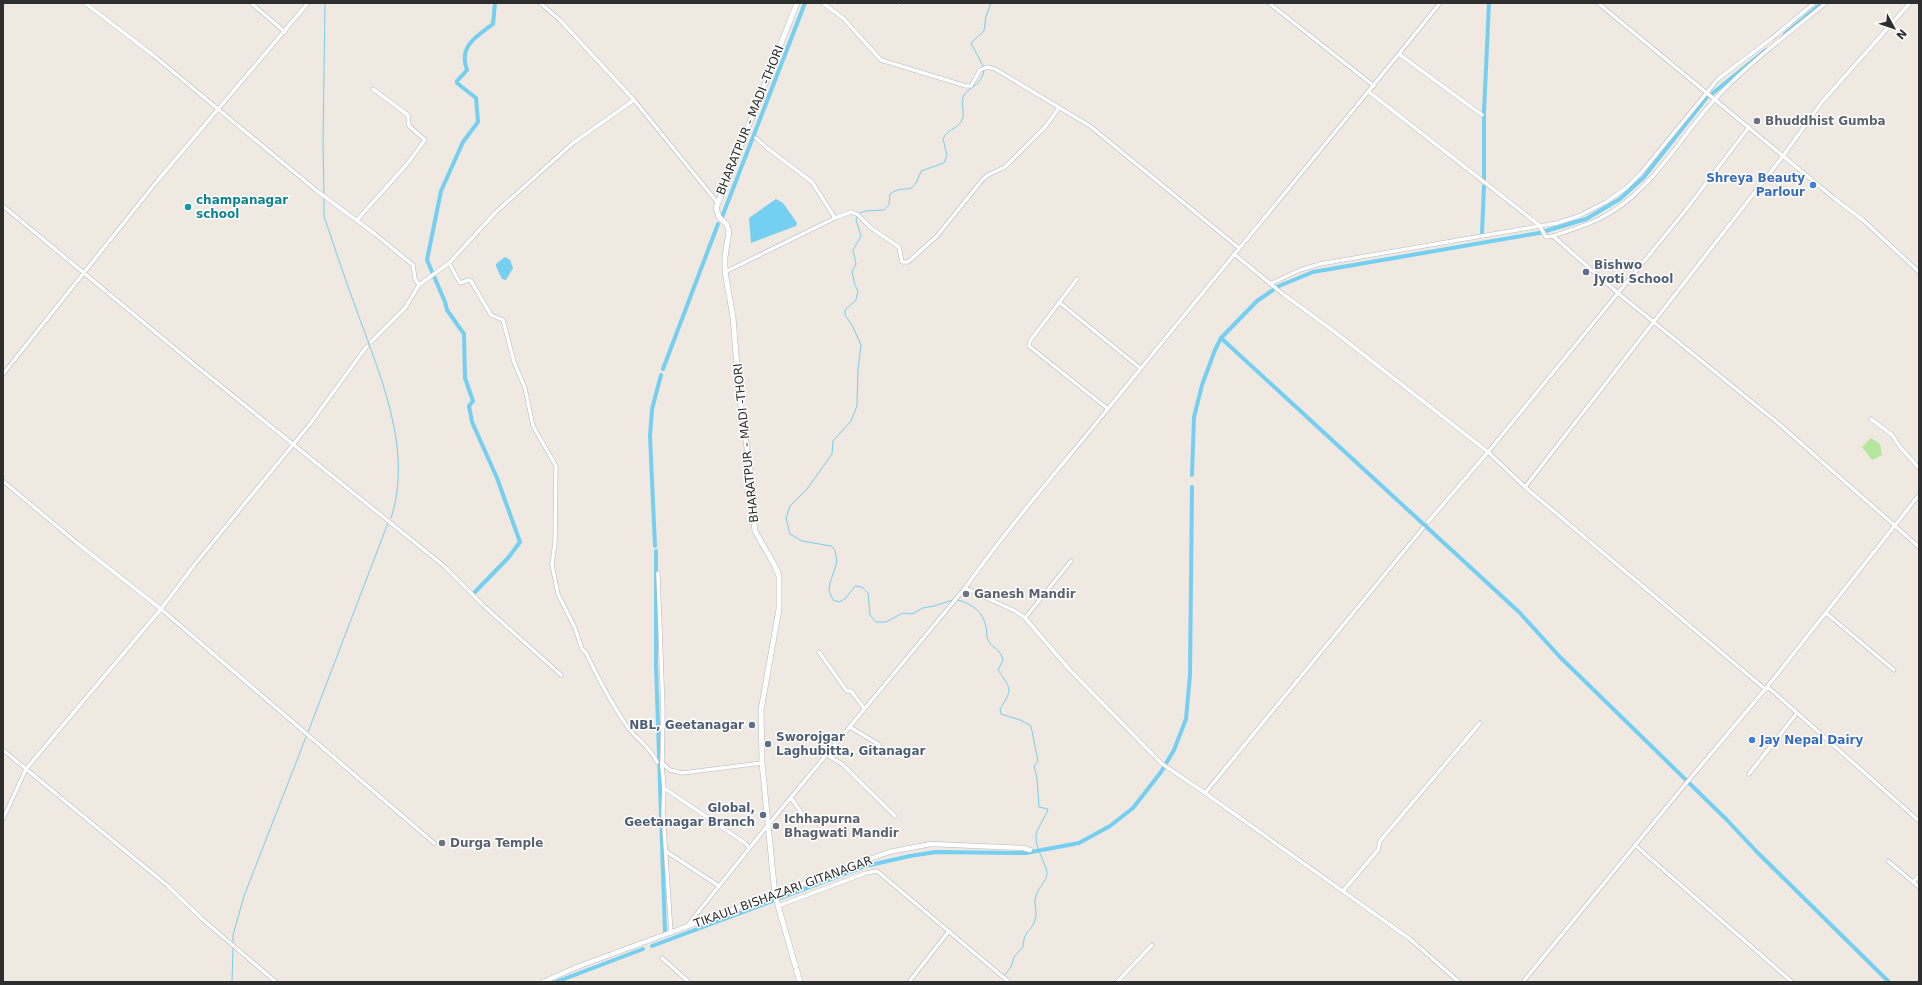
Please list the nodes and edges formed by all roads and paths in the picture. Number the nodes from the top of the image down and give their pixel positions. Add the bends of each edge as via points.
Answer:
1 (251, 3) edge
2 (308, 3) edge
3 (540, 3) edge
4 (797, 3) edge
5 (823, 3) edge
6 (1269, 3) edge
7 (1440, 3) edge
8 (1598, 3) edge
9 (1814, 3) edge
10 (1826, 3) edge
11 (1910, 3) edge
12 (87, 4) edge
13 (285, 32) junction
14 (1399, 54) junction
15 (1374, 86) junction
16 (373, 89) dead end
17 (1369, 92) junction
18 (1706, 92) junction
19 (1716, 99) junction
20 (634, 100) junction
21 (1059, 108) junction
22 (218, 109) junction
23 (1482, 115) dead end
24 (1749, 127) junction
25 (756, 138) dead end
26 (1783, 156) junction
27 (716, 202) junction
28 (3, 206) edge
29 (836, 218) junction
30 (357, 220) junction
31 (1539, 225) junction
32 (1553, 236) junction
33 (1239, 248) junction
34 (1234, 254) junction
35 (449, 263) junction
36 (725, 272) junction
37 (1919, 272) edge
38 (84, 273) junction
39 (1077, 279) dead end
40 (419, 285) junction
41 (1271, 285) junction
42 (1618, 293) junction
43 (1060, 302) junction
44 (1653, 320) junction
45 (371, 342) dead end
46 (367, 346) dead end
47 (1140, 368) junction
48 (3, 374) edge
49 (1108, 409) junction
50 (1871, 419) dead end
51 (293, 443) junction
52 (1488, 452) junction
53 (1919, 468) edge
54 (3, 481) edge
55 (1525, 487) junction
56 (1919, 495) edge
57 (1428, 522) dead end
58 (1894, 526) junction
59 (1423, 528) dead end
60 (1919, 547) edge
61 (1071, 561) dead end
62 (658, 573) dead end
63 (965, 588) junction
64 (161, 609) junction
65 (1826, 613) junction
66 (1025, 618) junction
67 (819, 652) dead end
68 (1894, 670) dead end
69 (561, 675) dead end
70 (1765, 689) junction
71 (864, 708) junction
72 (1797, 713) junction
73 (1480, 723) dead end
74 (850, 727) junction
75 (3, 750) edge
76 (827, 755) junction
77 (887, 757) dead end
78 (657, 762) dead end
79 (762, 763) junction
80 (662, 767) junction
81 (26, 769) junction
82 (1748, 774) dead end
83 (664, 788) junction
84 (1205, 792) junction
85 (791, 798) junction
86 (895, 816) dead end
87 (805, 818) dead end
88 (3, 819) edge
89 (1919, 821) edge
90 (768, 824) junction
91 (434, 843) dead end
92 (1635, 845) junction
93 (750, 848) junction
94 (1030, 850) dead end
95 (667, 852) junction
96 (1888, 861) dead end
97 (1919, 876) edge
98 (1914, 882) junction
99 (719, 886) junction
100 (1919, 887) edge
101 (1343, 890) junction
102 (775, 895) junction
103 (777, 904) junction
104 (686, 928) junction
105 (949, 931) junction
106 (671, 933) junction
107 (1152, 945) dead end
108 (662, 958) dead end
109 (1008, 981) edge
110 (276, 982) edge
111 (543, 982) edge
112 (689, 982) edge
113 (800, 982) edge
114 (909, 982) edge
115 (1117, 982) edge
116 (1459, 982) edge
117 (1523, 982) edge
118 (1792, 982) edge

1 - 13 street
2 - 13 street
3 - 20 street via 559,18
4 - 27 main road, BHARATPUR - MADI -THORI via 748,129
5 - 21 street via 844,19 882,60 966,86 971,86 980,70 987,67 995,69
6 - 15 street
7 - 14 street
8 - 18 street
9 - 18 street via 1718,79
10 - 19 street via 1740,75
11 - 26 street via 1822,102
12 - 22 street
13 - 22 street
14 - 15 street
14 - 23 street
15 - 17 street
16 - 30 street via 408,115 409,126 425,140
17 - 31 street
17 - 33 street
18 - 19 street
18 - 31 street via 1662,149 1626,188 1579,216 1558,223
19 - 24 street
19 - 32 street via 1656,173 1636,192 1599,219
20 - 27 street
20 - 35 street via 573,143 496,212
21 - 29 street via 1045,127 1005,167 984,179 936,236 908,262 902,262 899,247 895,243 871,228 858,214 851,212
21 - 33 street via 1090,126
22 - 30 street via 317,191
22 - 38 street
24 - 26 street
24 - 42 street
25 - 29 street via 812,182
26 - 37 street via 1863,220
26 - 44 street
27 - 36 main road, BHARATPUR - MADI -THORI via 717,213 729,231
28 - 38 street
29 - 36 street
30 - 40 street via 413,265 415,279
31 - 32 street via 1546,237
31 - 41 street via 1320,264 1300,270
32 - 42 street
33 - 34 street
34 - 41 street
34 - 47 street
35 - 40 street
35 - 78 street via 458,281 472,281 491,315 503,320 514,362 525,388 533,426 556,466 552,566 558,594 582,649 602,686 631,730 654,755
36 - 79 main road, BHARATPUR - MADI -THORI via 733,317 755,531 779,576 780,609 761,710
38 - 48 street
38 - 51 street
39 - 43 street
40 - 45 street via 405,308
41 - 52 street
42 - 44 street
42 - 52 street
43 - 47 street
43 - 49 street via 1028,346
44 - 55 street
44 - 58 street via 1778,423
46 - 51 street
47 - 49 street
49 - 63 street via 991,551
50 - 53 street via 1892,435
51 - 64 street
51 - 69 street via 444,566 484,606
52 - 55 street
52 - 57 street
54 - 64 street via 76,543
55 - 70 street
56 - 58 street
58 - 60 street
58 - 65 street
59 - 84 street
61 - 66 street
62 - 80 street via 663,711
63 - 66 street
63 - 71 street
64 - 81 street
64 - 91 street
65 - 68 street
65 - 70 street
66 - 84 street via 1070,670 1163,765
67 - 71 street via 847,691 851,691
70 - 72 street via 1769,688
70 - 92 street
71 - 74 street
72 - 82 street
72 - 89 street
73 - 101 street via 1380,841 1378,850
74 - 76 street
74 - 77 street via 878,744
75 - 81 street
76 - 85 street
76 - 86 street via 842,764
79 - 80 street via 682,773 670,770 662,763
79 - 90 main road, BHARATPUR - MADI -THORI
80 - 83 street
81 - 88 street
81 - 110 street via 168,886 202,919
83 - 93 street
83 - 95 street via 663,812
84 - 101 street
85 - 87 street
85 - 90 street
90 - 93 street
90 - 102 main road, BHARATPUR - MADI -THORI
92 - 117 street
92 - 118 street
93 - 99 street
94 - 102 street, TIKAULI BISHAZARI GITANAGAR via 980,845 931,844 913,847 889,852
95 - 99 street
95 - 106 street
96 - 98 street
97 - 98 street
98 - 100 street
99 - 104 street
101 - 116 street via 1410,940
102 - 103 main road, BHARATPUR - MADI -THORI
102 - 104 street, TIKAULI BISHAZARI GITANAGAR
103 - 105 street via 877,871
103 - 113 main road, BHARATPUR - MADI -THORI
104 - 106 street, TIKAULI BISHAZARI GITANAGAR
105 - 109 street
105 - 114 street
106 - 111 street, TIKAULI BISHAZARI GITANAGAR
107 - 115 street
108 - 112 street

